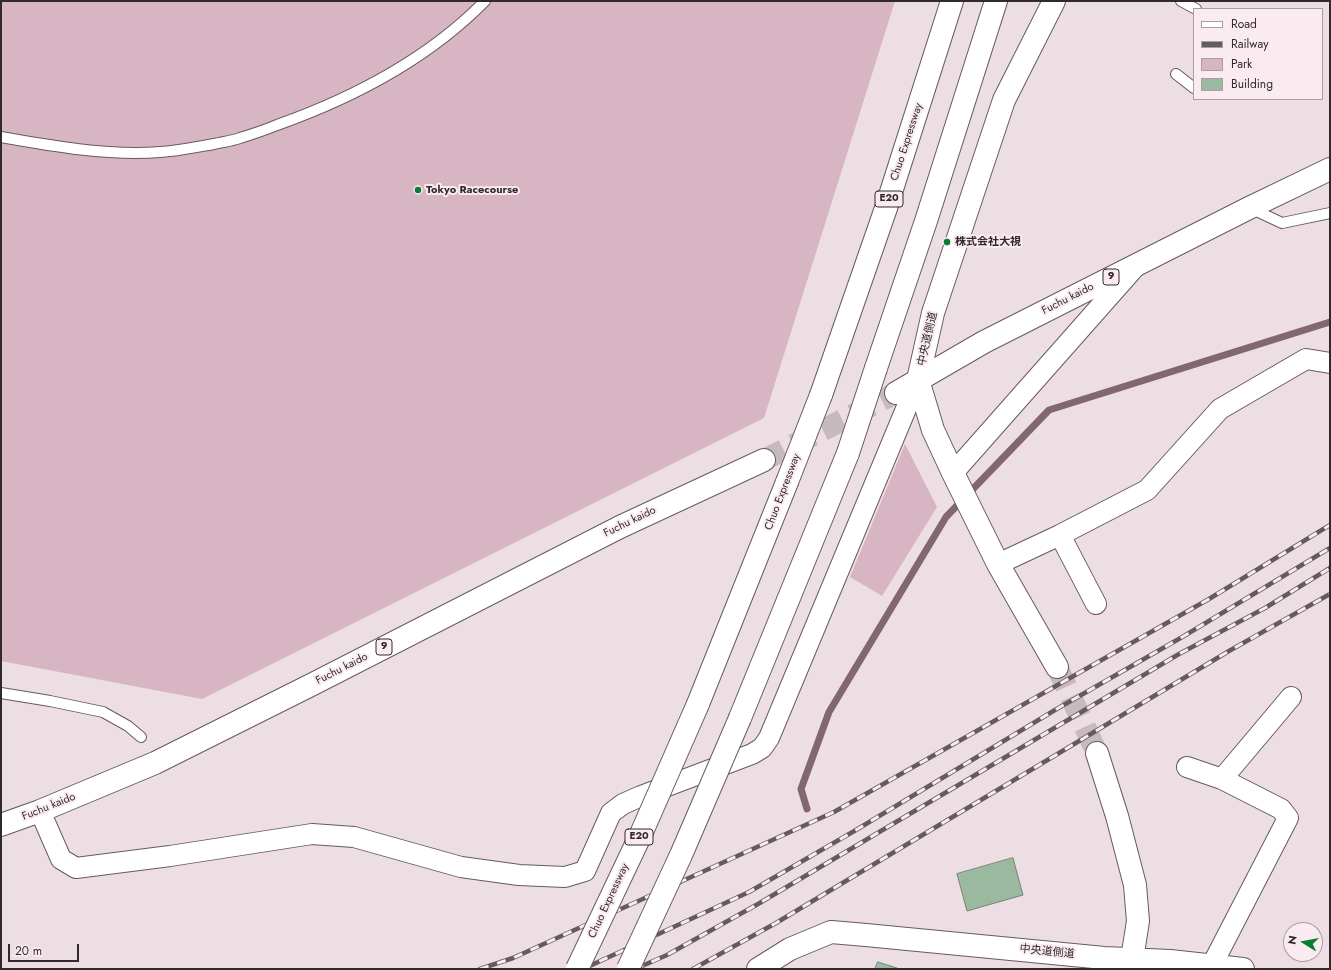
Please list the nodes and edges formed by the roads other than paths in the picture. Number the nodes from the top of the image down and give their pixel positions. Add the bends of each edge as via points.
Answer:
1 (485, 1) edge
2 (952, 1) edge
3 (996, 1) edge
4 (1054, 1) edge
5 (1181, 1) edge
6 (1194, 8) edge
7 (1176, 74) dead end
8 (1193, 87) edge
9 (1, 137) edge
10 (1330, 169) edge
11 (1249, 208) junction
12 (1330, 213) edge
13 (1138, 263) junction
14 (1330, 363) edge
15 (918, 380) junction
16 (896, 393) tunnel mouth
17 (764, 460) tunnel mouth
18 (953, 472) junction
19 (1060, 535) junction
20 (998, 564) junction
21 (1096, 604) dead end
22 (1057, 667) tunnel mouth
23 (1, 693) edge
24 (1291, 697) dead end
25 (141, 737) dead end
26 (1097, 753) tunnel mouth
27 (1187, 766) dead end
28 (1222, 779) junction
29 (40, 811) junction
30 (1, 825) edge
31 (1132, 959) junction
32 (1103, 964) edge
33 (1212, 965) junction
34 (577, 969) edge
35 (628, 969) edge
36 (758, 969) edge
37 (1243, 969) edge

1 - 9 lane via 450,33 411,61 365,88 305,115 239,139 160,152 125,153
2 - 34 main road, Chuo Expressway / E20, bridge via 886,208 821,395 698,704 641,834
3 - 35 main road, bridge via 848,453 740,718
4 - 15 main road, 中央道側道 via 1004,100 934,313
5 - 6 lane
7 - 8 lane
10 - 11 main road, Fuchu kaido / 9
11 - 12 lane via 1282,223
11 - 13 main road, Fuchu kaido / 9
13 - 15 main road, Fuchu kaido / 9 via 984,342
13 - 18 street
14 - 19 street via 1306,359 1220,409 1147,490
15 - 16 main road, Fuchu kaido / 9
15 - 18 main road, 中央道側道 via 933,430
15 - 29 street via 769,738 762,748 752,754 623,804 611,813 585,871 565,877 520,875 461,867 354,837 312,834 76,868 61,859
17 - 29 main road, Fuchu kaido / 9 via 620,527 156,764
18 - 20 main road, 中央道側道
19 - 20 street
19 - 21 street
20 - 22 main road, 中央道側道
23 - 25 lane via 103,712 128,726
24 - 28 street
26 - 31 main road via 1135,885 1138,921
27 - 28 street
28 - 33 street via 1281,809 1288,818
29 - 30 main road, Fuchu kaido / 9
31 - 32 main road, 中央道側道
31 - 33 main road, 中央道側道
32 - 36 main road, 中央道側道 via 866,934 831,932 790,949
33 - 37 main road, 中央道側道

